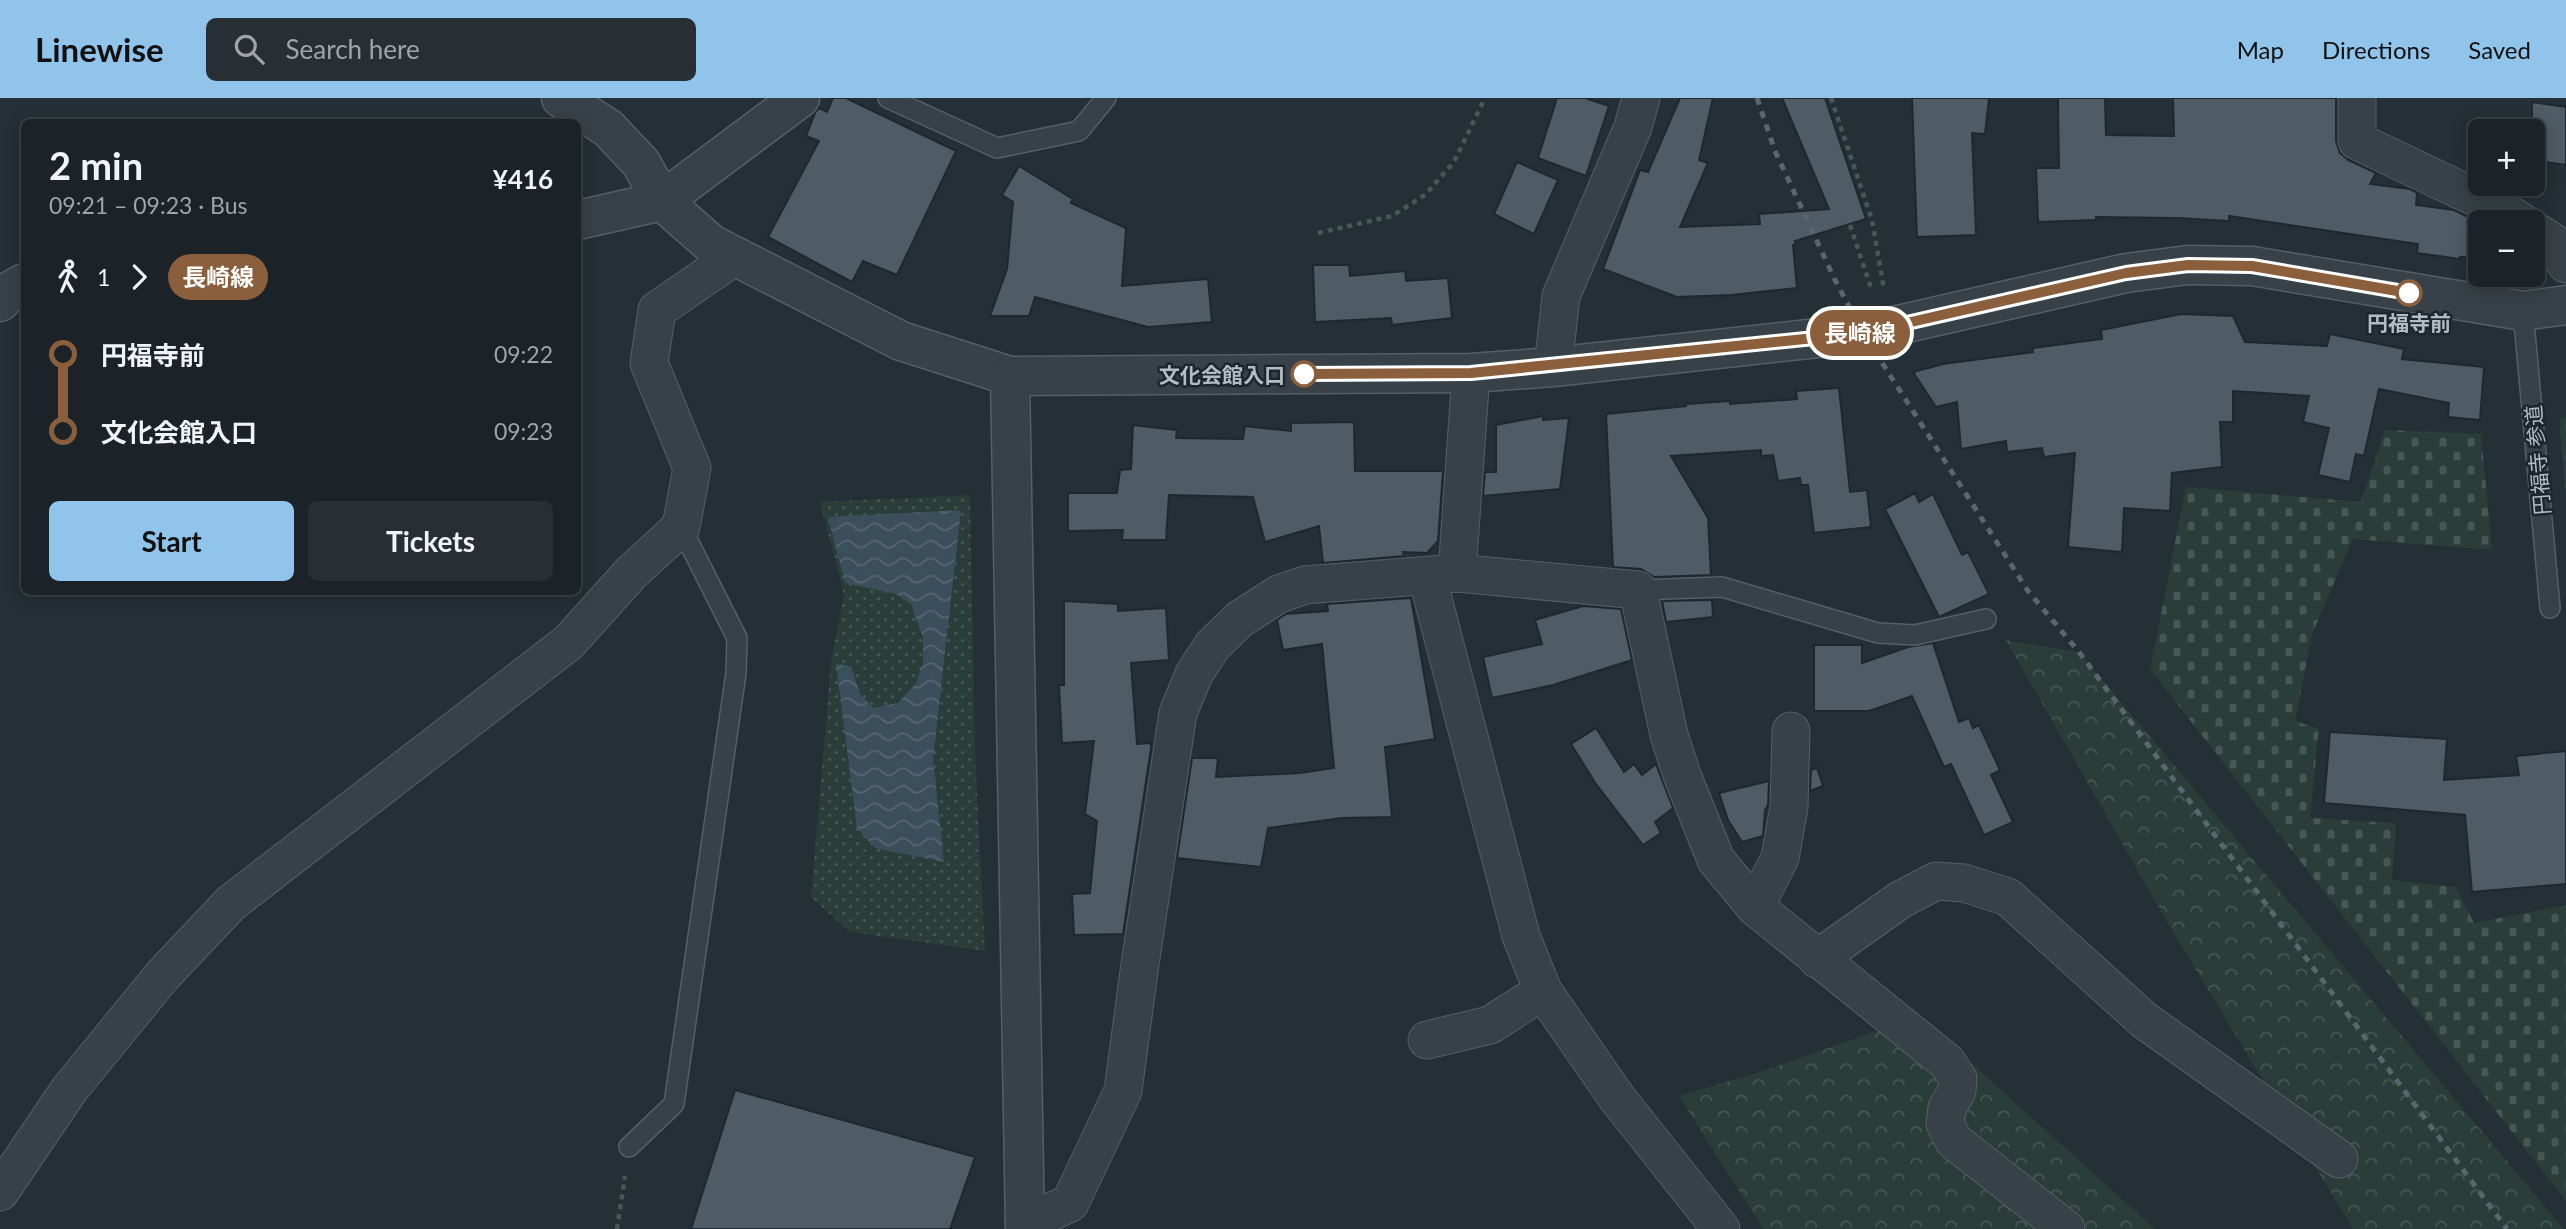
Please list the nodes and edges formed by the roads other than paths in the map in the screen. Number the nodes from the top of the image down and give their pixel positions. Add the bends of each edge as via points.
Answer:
1 (561, 98) edge
2 (800, 98) edge
3 (888, 98) edge
4 (1106, 98) edge
5 (1641, 98) edge
6 (2357, 98) edge
7 (662, 201) junction
8 (2502, 210) edge
9 (581, 219) edge
10 (2545, 237) edge
11 (734, 257) junction
12 (2566, 264) edge
13 (21, 285) edge
14 (0, 302) edge
15 (2566, 305) edge
16 (2523, 311) junction
17 (1553, 367) junction
18 (1471, 373) junction
19 (1010, 376) junction
20 (681, 527) junction
21 (1442, 575) junction
22 (1638, 590) junction
23 (2550, 608) dead end
24 (1986, 619) dead end
25 (1791, 731) dead end
26 (1755, 907) junction
27 (1817, 958) junction
28 (1543, 991) junction
29 (1427, 1040) dead end
30 (629, 1147) road end
31 (2339, 1159) dead end
32 (0, 1192) edge
33 (1025, 1227) edge
34 (1721, 1229) edge
35 (2066, 1229) edge

1 - 7 street via 608,128 640,163
2 - 7 street
3 - 4 lane via 997,148 1079,131
5 - 17 street via 1561,296
6 - 8 street via 2357,141
7 - 9 street
7 - 11 street via 711,244
10 - 12 street via 2554,243
11 - 19 street via 901,341
11 - 20 street via 657,310 649,363 692,468
13 - 14 street
15 - 16 street
16 - 17 street via 2252,266 2188,265 2126,273 1863,333
16 - 23 lane, 円福寺 参道
17 - 18 street
18 - 19 street
18 - 21 street
19 - 33 street
20 - 30 lane via 737,638 736,673 674,1104
20 - 32 street via 631,573 569,642 231,903 162,976 69,1090
21 - 22 street
21 - 28 street via 1521,936
21 - 33 street via 1306,585 1279,594 1240,619 1213,645 1194,674 1178,713 1123,1091 1070,1203
22 - 24 lane via 1723,587 1878,633 1915,635
22 - 26 street via 1682,775 1716,860
25 - 26 street via 1789,807 1780,858
26 - 27 street
27 - 31 street via 1900,900 1936,881 1964,883 2008,897 2144,1020
27 - 35 street via 1947,1062 1958,1079 1945,1124 1954,1141
28 - 29 street via 1490,1024
28 - 34 street via 1617,1098

